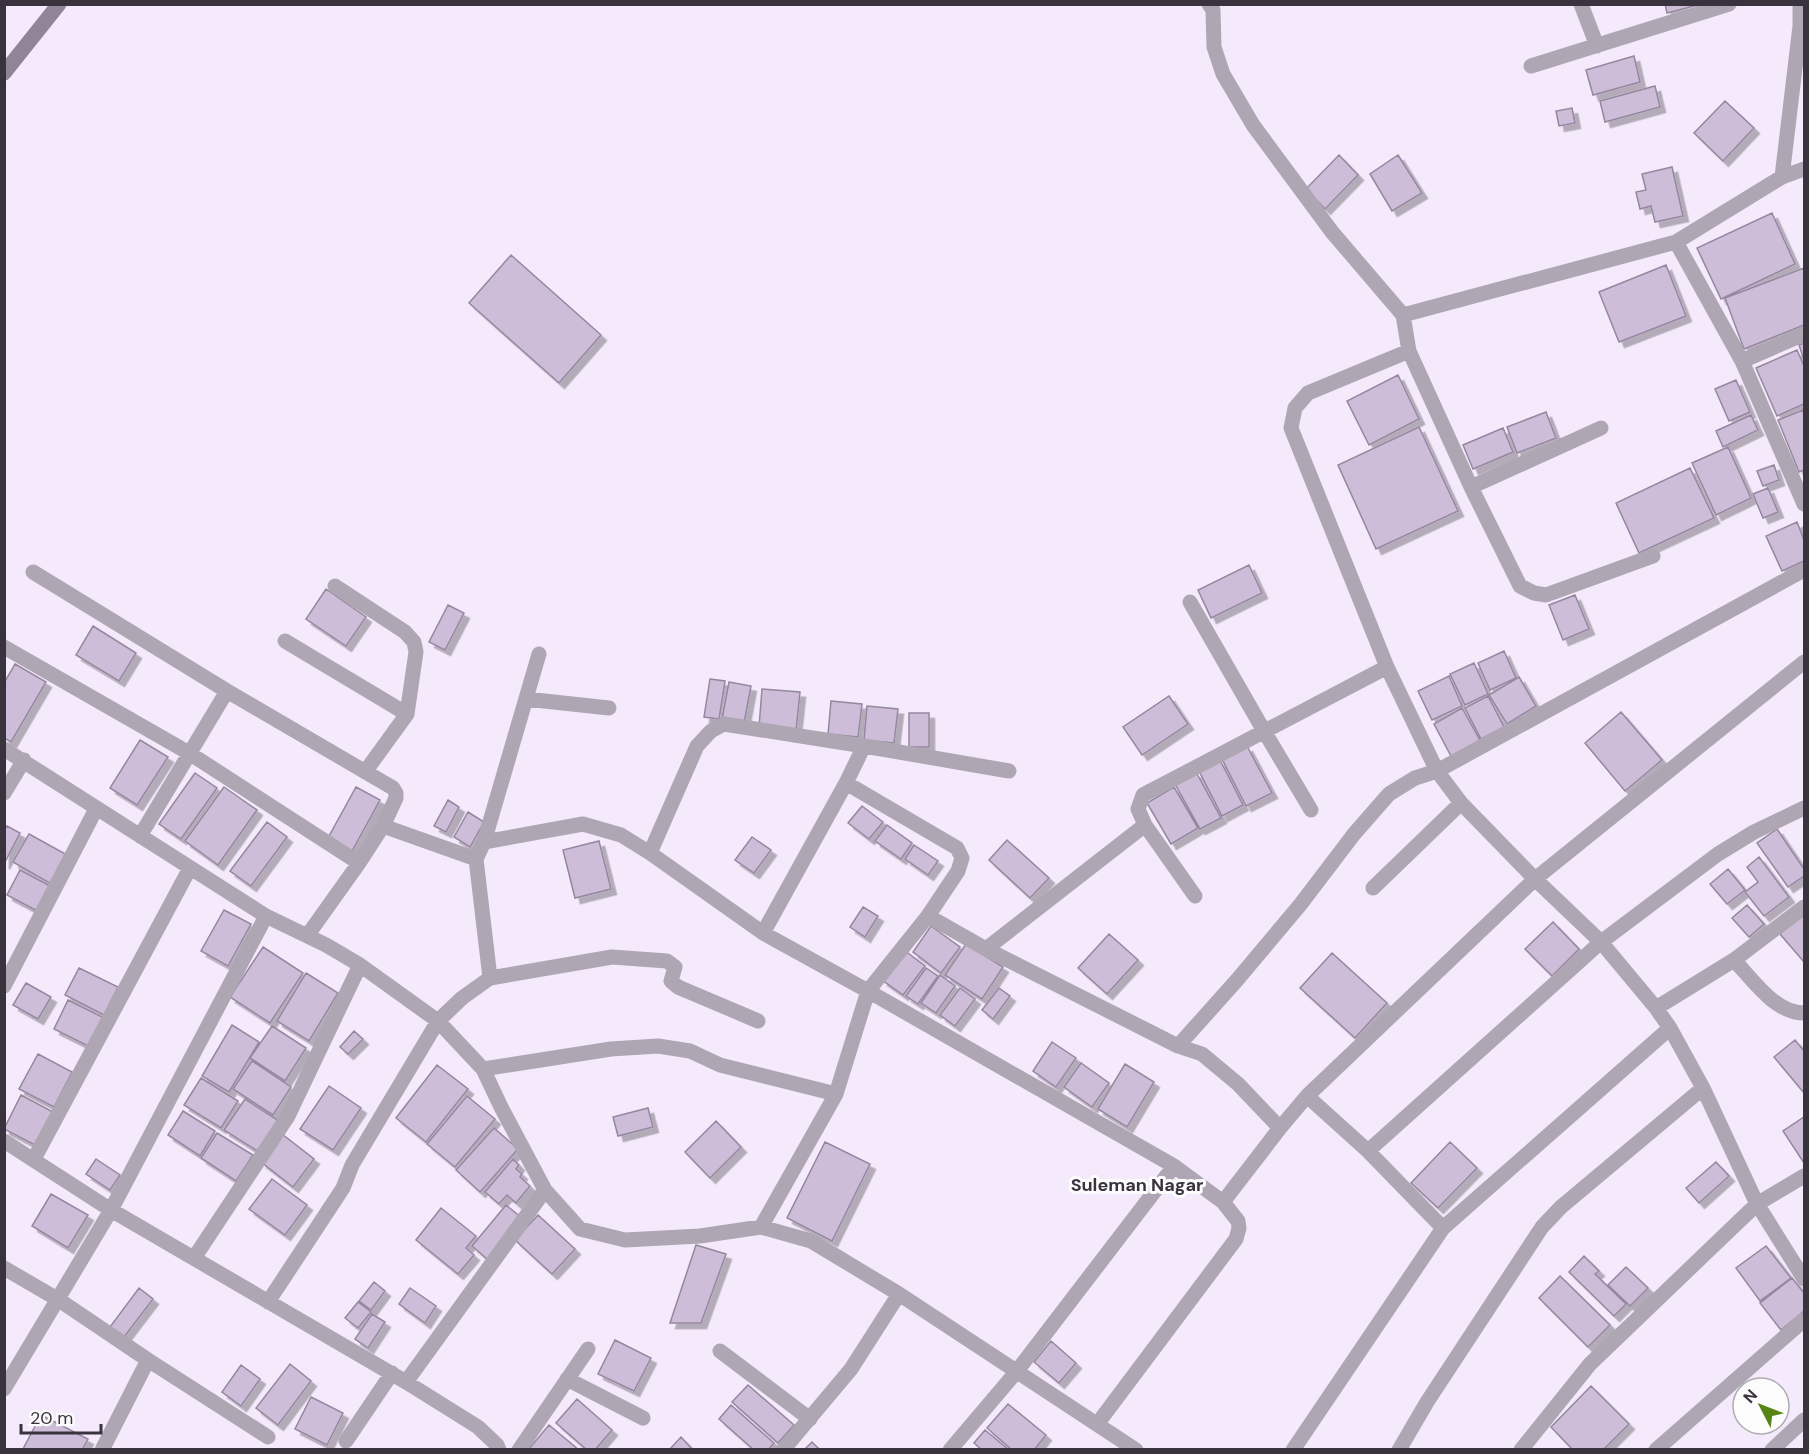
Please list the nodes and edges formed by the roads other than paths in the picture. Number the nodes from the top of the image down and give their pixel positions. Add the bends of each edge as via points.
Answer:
1 (59, 4) edge
2 (1209, 4) edge
3 (1581, 4) edge
4 (1729, 4) edge
5 (1800, 4) edge
6 (1802, 25) edge
7 (1597, 46) junction
8 (1531, 66) dead end
9 (4, 73) edge
10 (1804, 168) edge
11 (1782, 177) junction
12 (1676, 242) junction
13 (1403, 315) junction
14 (1804, 334) edge
15 (1409, 351) junction
16 (1742, 361) junction
17 (1601, 428) dead end
18 (1800, 480) edge
19 (1471, 487) junction
20 (1804, 504) edge
21 (1653, 556) dead end
22 (1804, 570) edge
23 (33, 572) dead end
24 (335, 586) dead end
25 (1190, 602) dead end
26 (285, 641) dead end
27 (4, 647) edge
28 (539, 654) dead end
29 (1804, 662) edge
30 (1387, 668) junction
31 (227, 691) junction
32 (526, 699) junction
33 (609, 708) dead end
34 (407, 714) junction
35 (1264, 731) junction
36 (864, 746) junction
37 (4, 749) edge
38 (189, 753) junction
39 (24, 760) junction
40 (1010, 771) dead end
41 (1437, 771) junction
42 (364, 772) junction
43 (846, 783) junction
44 (4, 793) edge
45 (1461, 803) junction
46 (1804, 808) edge
47 (96, 809) junction
48 (1311, 810) dead end
49 (1145, 825) junction
50 (383, 826) junction
51 (140, 836) junction
52 (484, 842) junction
53 (650, 853) junction
54 (476, 858) junction
55 (359, 863) junction
56 (190, 868) junction
57 (1535, 879) junction
58 (1373, 888) dead end
59 (1195, 896) dead end
60 (1804, 907) edge
61 (266, 915) junction
62 (928, 916) junction
63 (763, 933) junction
64 (307, 936) junction
65 (1601, 942) junction
66 (986, 949) junction
67 (1734, 960) junction
68 (360, 965) junction
69 (490, 978) junction
70 (4, 986) edge
71 (868, 991) junction
72 (1656, 1008) junction
73 (1804, 1013) edge
74 (438, 1021) junction
75 (758, 1021) dead end
76 (1670, 1028) junction
77 (1178, 1046) junction
78 (483, 1069) junction
79 (1702, 1088) junction
80 (836, 1094) junction
81 (1307, 1096) junction
82 (1280, 1128) junction
83 (4, 1141) edge
84 (1368, 1152) junction
85 (34, 1159) junction
86 (1174, 1166) junction
87 (1804, 1176) edge
88 (545, 1190) junction
89 (1223, 1202) junction
90 (1757, 1204) junction
91 (111, 1210) junction
92 (761, 1227) junction
93 (1443, 1228) junction
94 (194, 1258) junction
95 (4, 1268) edge
96 (1804, 1279) edge
97 (898, 1294) junction
98 (59, 1300) junction
99 (268, 1302) junction
100 (1804, 1320) edge
101 (588, 1349) dead end
102 (720, 1351) dead end
103 (148, 1360) junction
104 (1017, 1371) junction
105 (392, 1373) junction
106 (567, 1380) junction
107 (406, 1382) junction
108 (4, 1389) edge
109 (643, 1418) dead end
110 (810, 1419) junction
111 (1804, 1420) edge
112 (1098, 1423) junction
113 (268, 1437) dead end
114 (346, 1441) dead end
115 (1131, 1448) edge
116 (102, 1449) edge
117 (499, 1449) edge
118 (519, 1449) edge
119 (783, 1449) edge
120 (950, 1449) edge
121 (1293, 1449) edge
122 (1399, 1449) edge
123 (1521, 1449) edge
124 (1656, 1449) edge
125 (1772, 1449) edge

1 - 9 main road
2 - 13 street via 1222,74 1253,125 1332,232
3 - 7 street
4 - 7 street
5 - 6 street
6 - 11 street
7 - 8 street
10 - 11 street
11 - 12 street
12 - 13 street
12 - 16 street
13 - 15 street
14 - 16 street
15 - 19 street
15 - 30 street via 1308,393 1295,408 1291,428
16 - 18 street
17 - 19 street
18 - 20 street
19 - 21 street via 1520,586 1534,593 1546,595
22 - 41 street
23 - 31 street
24 - 34 street via 414,642
25 - 35 street
26 - 34 street
27 - 38 street
28 - 32 street
29 - 57 street
30 - 35 street
30 - 41 street
31 - 38 street
31 - 42 street
32 - 33 street
32 - 52 street
34 - 42 street
35 - 48 street
35 - 49 street via 1143,795 1138,809
36 - 40 street
36 - 43 street
36 - 53 street via 724,724 697,746
37 - 39 street
38 - 51 street
38 - 55 street
39 - 44 street
39 - 47 street
41 - 45 street
41 - 77 street via 1415,778 1389,794
42 - 50 street via 396,793
43 - 62 street via 957,848 962,858 958,871
43 - 63 street
45 - 57 street
45 - 58 street
46 - 65 street via 1718,854
47 - 51 street
47 - 70 street
49 - 59 street
49 - 66 street
50 - 54 street
50 - 55 street
51 - 56 street
52 - 53 street via 583,824 621,835
52 - 54 street
53 - 63 street
54 - 69 street
55 - 64 street
56 - 61 street
56 - 85 street
57 - 65 street
57 - 81 street
60 - 67 street
61 - 64 street
61 - 91 street
62 - 66 street
62 - 71 street
63 - 71 street
64 - 68 street
65 - 72 street
65 - 84 street
66 - 77 street
67 - 72 street
67 - 73 street via 1776,1005 1793,1013
68 - 74 street
68 - 94 street via 288,1116
69 - 74 street
69 - 75 street via 612,957 667,962 675,967 671,981 678,987
71 - 80 street
71 - 86 street
72 - 76 street
74 - 78 street
74 - 99 street via 352,1165 343,1188
76 - 79 street
76 - 93 street
77 - 82 street via 1202,1054 1238,1084
78 - 80 street via 611,1048 658,1046 690,1051 720,1065
78 - 88 street
79 - 90 street
79 - 122 street via 1561,1206 1542,1227
80 - 92 street
81 - 82 street
81 - 84 street
82 - 89 street
83 - 85 street
84 - 93 street
85 - 91 street
86 - 89 street
86 - 104 street
87 - 90 street
88 - 92 street via 580,1229 625,1240 700,1236
88 - 107 street
89 - 112 street via 1238,1221 1236,1239
90 - 96 street
90 - 123 street via 1590,1364
91 - 94 street
91 - 98 street
92 - 97 street via 811,1241
93 - 121 street
94 - 99 street
95 - 98 street
97 - 104 street
97 - 110 street via 851,1369
98 - 103 street
98 - 108 street
99 - 105 street
100 - 124 street
101 - 106 street
102 - 110 street
103 - 113 street
103 - 116 street
104 - 112 street
104 - 120 street
105 - 107 street
105 - 114 street
106 - 109 street
106 - 118 street
107 - 117 street via 478,1427
110 - 119 street
111 - 125 street
112 - 115 street

